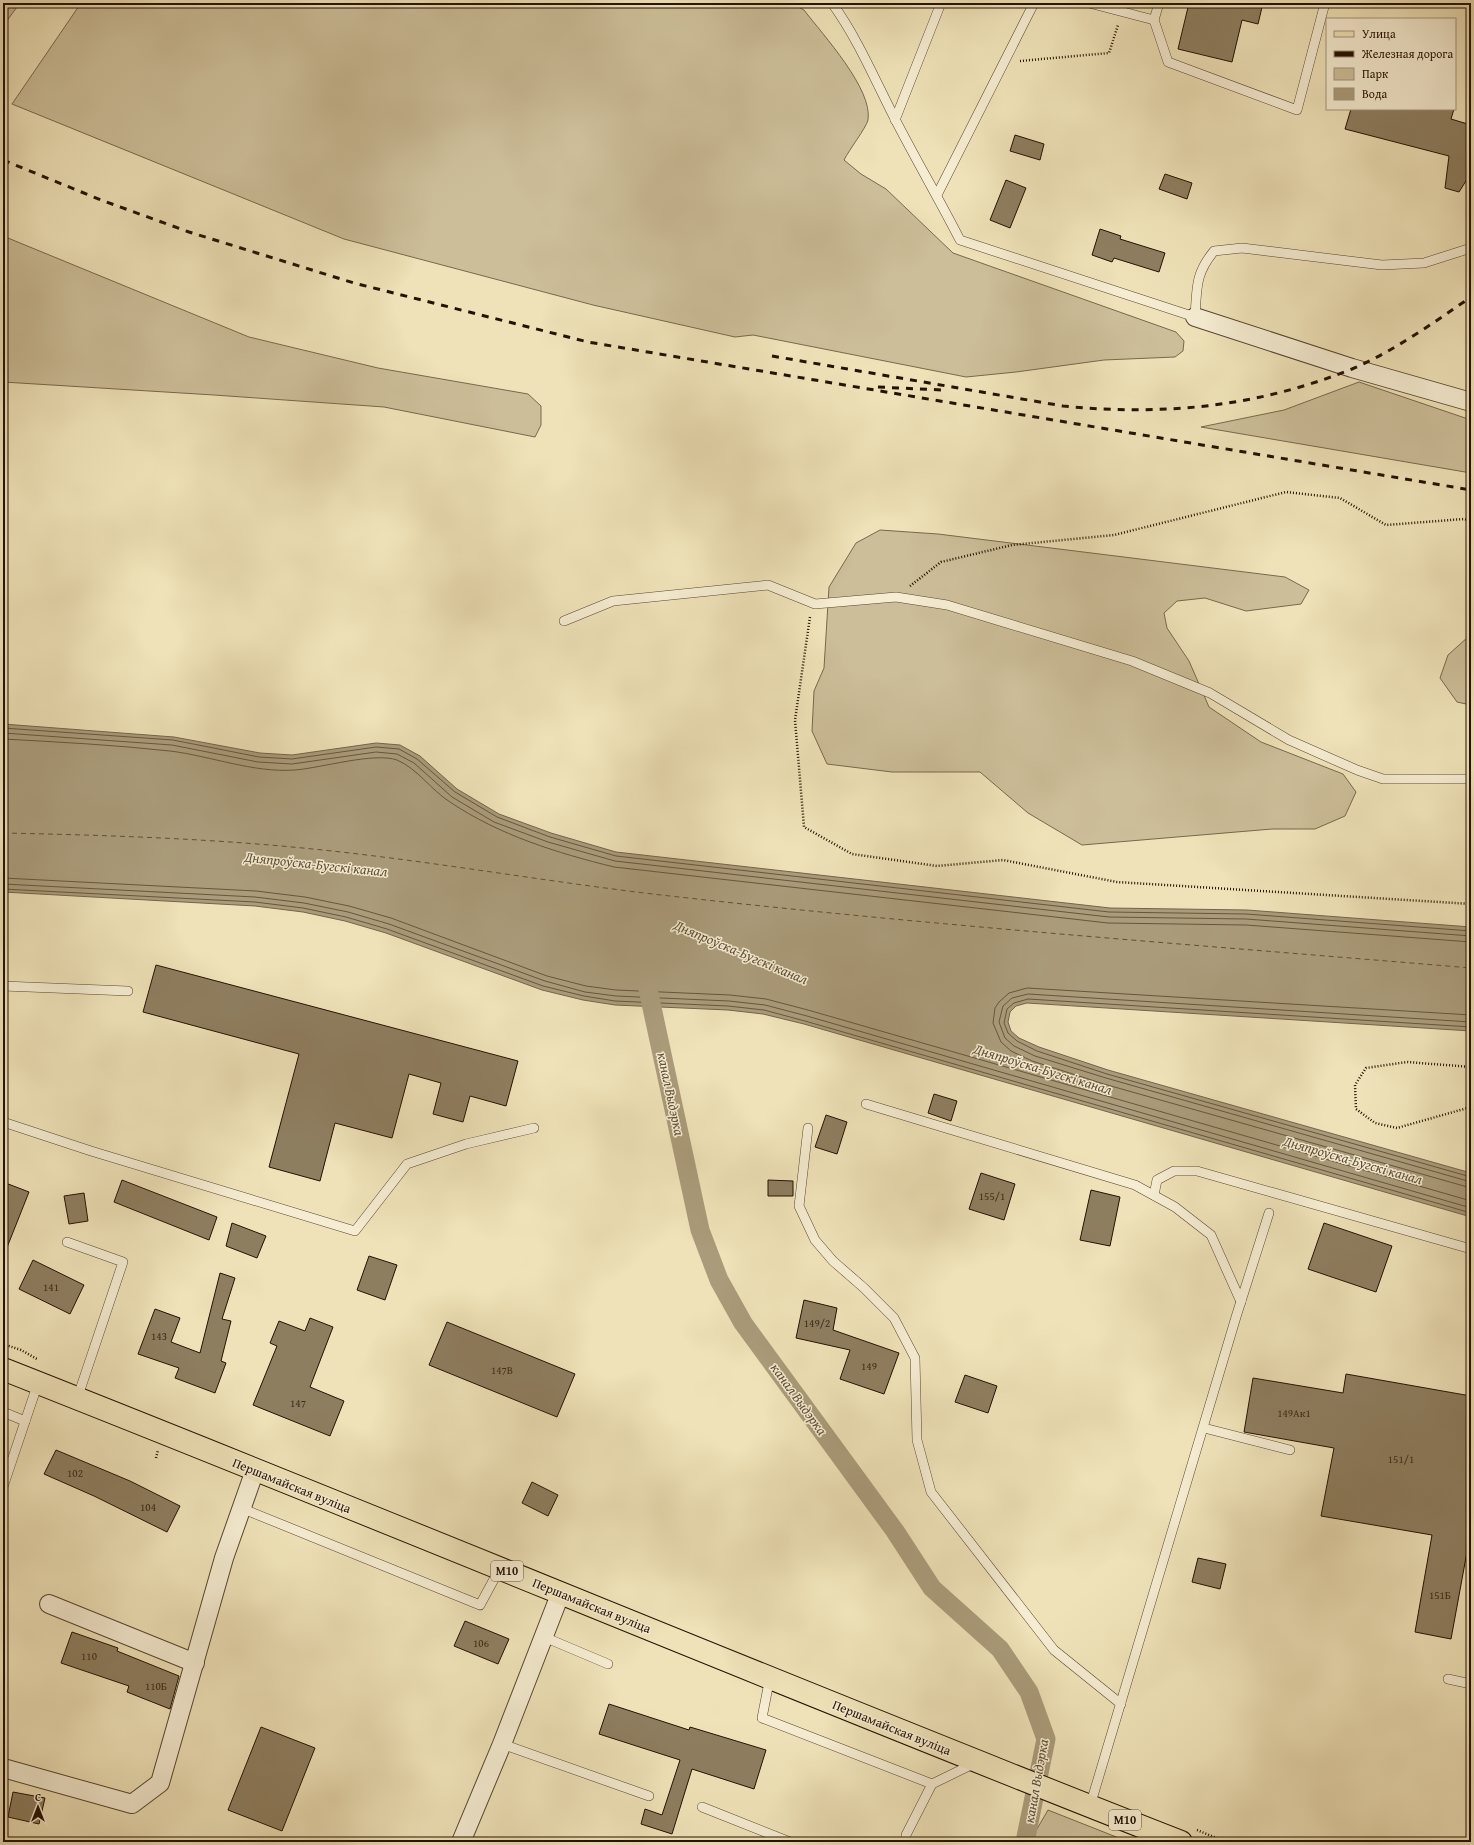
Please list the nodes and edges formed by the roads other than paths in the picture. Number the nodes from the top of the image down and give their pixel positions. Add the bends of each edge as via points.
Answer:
1 (832, 3) edge
2 (941, 3) edge
3 (1034, 3) edge
4 (1090, 3) edge
5 (1159, 3) edge
6 (1325, 3) edge
7 (1154, 20) junction
8 (895, 120) junction
9 (937, 195) junction
10 (1471, 248) edge
11 (1195, 317) junction
12 (1471, 402) edge
13 (564, 621) dead end
14 (1471, 779) edge
15 (3, 986) edge
16 (128, 991) dead end
17 (866, 1104) dead end
18 (3, 1122) edge
19 (534, 1128) dead end
20 (808, 1128) dead end
21 (1154, 1195) junction
22 (1269, 1213) dead end
23 (67, 1242) dead end
24 (1471, 1249) edge
25 (1241, 1302) junction
26 (3, 1369) edge
27 (38, 1383) junction
28 (78, 1399) junction
29 (3, 1412) edge
30 (25, 1421) junction
31 (1204, 1428) junction
32 (1290, 1450) dead end
33 (254, 1470) junction
34 (3, 1487) edge
35 (241, 1508) junction
36 (500, 1568) junction
37 (561, 1592) junction
38 (49, 1604) dead end
39 (544, 1637) junction
40 (195, 1663) junction
41 (608, 1664) dead end
42 (770, 1677) junction
43 (1448, 1679) dead end
44 (1471, 1684) edge
45 (1121, 1704) junction
46 (502, 1744) junction
47 (978, 1762) junction
48 (3, 1768) edge
49 (932, 1784) junction
50 (649, 1796) dead end
51 (1090, 1806) junction
52 (702, 1807) dead end
53 (461, 1842) edge
54 (790, 1842) edge
55 (906, 1842) edge
56 (1181, 1842) edge

1 - 8 lane via 848,25
2 - 8 lane
3 - 9 lane
4 - 7 lane
5 - 7 lane
6 - 7 lane via 1297,110 1168,62
8 - 9 lane
9 - 11 lane via 960,240
10 - 11 lane via 1424,263 1382,265 1242,248 1214,251 1203,265 1198,282
11 - 12 street via 1352,368
13 - 14 lane via 613,601 768,586 815,604 896,597 947,605 1132,661 1210,693 1289,740 1383,779
15 - 16 lane
17 - 21 lane via 1135,1185
18 - 19 lane via 355,1231 407,1164 466,1144
20 - 45 lane via 800,1206 815,1240 833,1261 894,1318 915,1358 917,1440 931,1492 1054,1650
21 - 24 lane via 1156,1180 1174,1171 1197,1171
21 - 25 lane via 1175,1207 1211,1235
22 - 25 lane
23 - 28 lane via 123,1262
25 - 31 lane
26 - 27 main road, Першамайская вуліца / М10
27 - 28 main road, Першамайская вуліца / М10
27 - 30 lane
28 - 33 main road, Першамайская вуліца / М10
29 - 30 lane
30 - 34 lane
31 - 32 lane
31 - 45 lane
33 - 35 street
33 - 36 main road, Першамайская вуліца / М10
35 - 36 lane via 480,1605
35 - 40 street via 224,1558
36 - 37 main road, Першамайская вуліца / М10
37 - 39 street
37 - 42 main road, Першамайская вуліца / М10
38 - 40 street
39 - 41 lane
39 - 46 street
40 - 48 street via 160,1782 132,1804
42 - 47 main road, Першамайская вуліца / М10
42 - 49 lane via 762,1718
43 - 44 lane
45 - 51 lane
46 - 50 lane
46 - 53 street
47 - 49 lane
47 - 51 main road, Першамайская вуліца / М10
49 - 55 lane via 906,1835
51 - 56 main road, Першамайская вуліца / М10
52 - 54 lane

